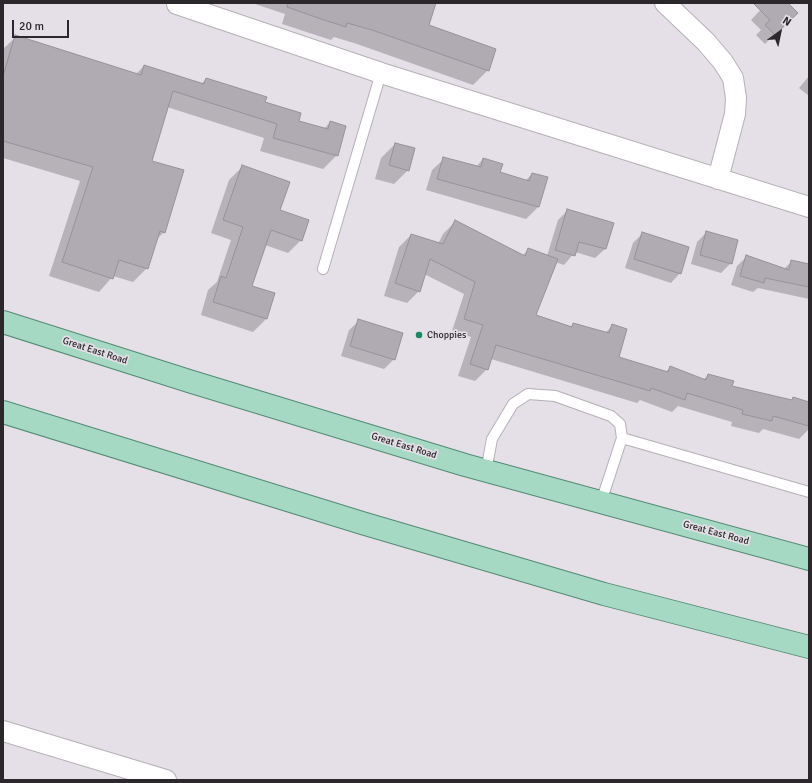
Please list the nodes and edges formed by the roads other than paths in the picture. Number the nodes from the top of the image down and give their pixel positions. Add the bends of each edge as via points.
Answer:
1 (176, 3) edge
2 (665, 3) edge
3 (380, 73) junction
4 (718, 179) junction
5 (809, 207) edge
6 (323, 269) dead end
7 (3, 322) edge
8 (3, 412) edge
9 (622, 438) junction
10 (486, 471) junction
11 (809, 492) edge
12 (601, 502) junction
13 (809, 559) edge
14 (809, 647) edge
15 (3, 731) edge
16 (166, 780) edge

1 - 3 street
2 - 4 street via 706,42 733,78 735,114
3 - 4 street
3 - 6 lane
4 - 5 street
7 - 10 main road, Great East Road
8 - 14 main road via 589,590
9 - 10 lane via 620,424 611,416 555,396 528,394 513,404 492,439
9 - 11 lane
9 - 12 lane
10 - 12 main road, Great East Road
12 - 13 main road, Great East Road
15 - 16 street

